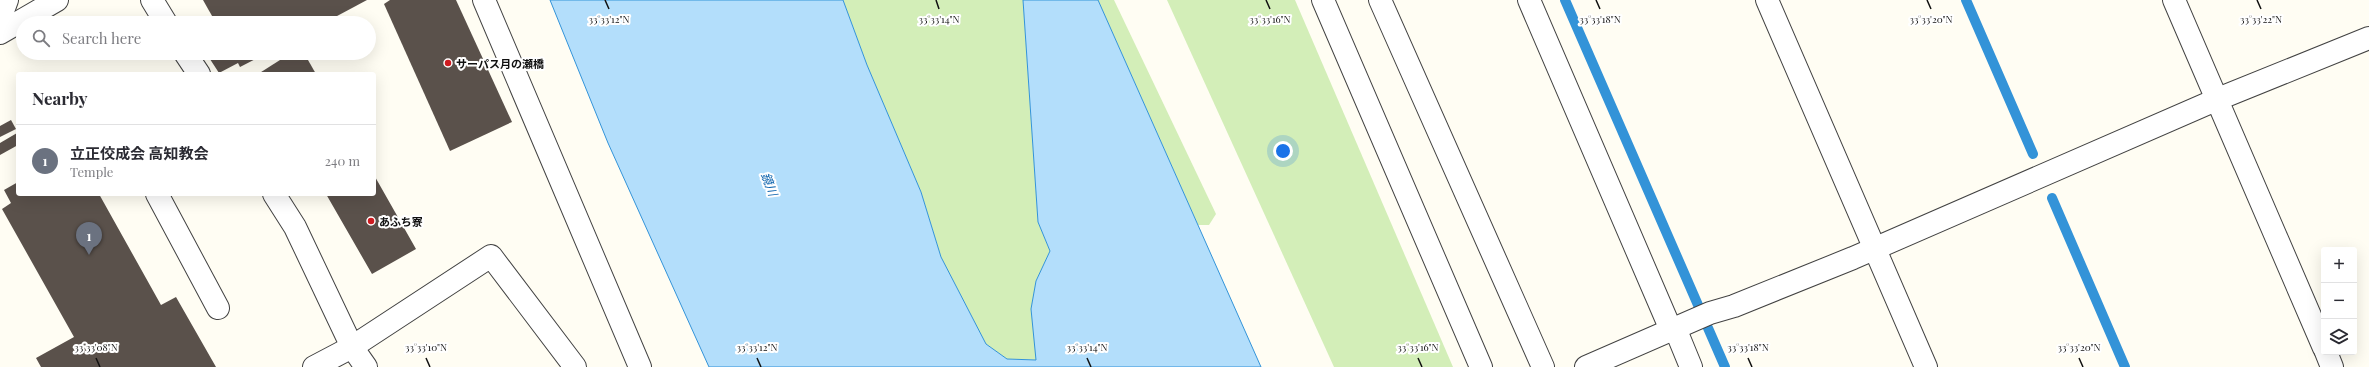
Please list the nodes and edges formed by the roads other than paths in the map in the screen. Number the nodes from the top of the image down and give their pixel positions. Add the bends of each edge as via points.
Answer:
1 (7, 0) edge
2 (57, 0) edge
3 (152, 0) edge
4 (484, 0) edge
5 (1323, 0) edge
6 (1380, 0) edge
7 (1529, 0) edge
8 (1767, 0) edge
9 (2174, 0) edge
10 (29, 16) edge
11 (162, 16) edge
12 (0, 19) edge
13 (16, 24) edge
14 (0, 33) edge
15 (2369, 38) edge
16 (190, 60) edge
17 (198, 72) edge
18 (2218, 99) junction
19 (158, 196) edge
20 (275, 196) edge
21 (1874, 248) junction
22 (218, 308) dead end
23 (1673, 329) junction
24 (2321, 341) edge
25 (352, 347) junction
26 (2327, 355) edge
27 (314, 367) edge
28 (366, 367) edge
29 (575, 367) edge
30 (640, 367) edge
31 (1481, 367) edge
32 (1543, 367) edge
33 (1586, 367) edge
34 (1691, 367) edge
35 (1926, 367) edge
36 (2332, 367) edge

1 - 12 street
2 - 10 street
3 - 11 street
4 - 30 street
5 - 31 street
6 - 32 street
7 - 23 street
8 - 21 street
9 - 18 street
13 - 14 street
15 - 18 street
16 - 17 street
18 - 21 street
18 - 24 street
19 - 22 street
20 - 25 street via 295,227
21 - 23 street
21 - 35 street
23 - 33 street
23 - 34 street
25 - 27 street
25 - 28 street
25 - 29 street via 491,256
26 - 36 street

